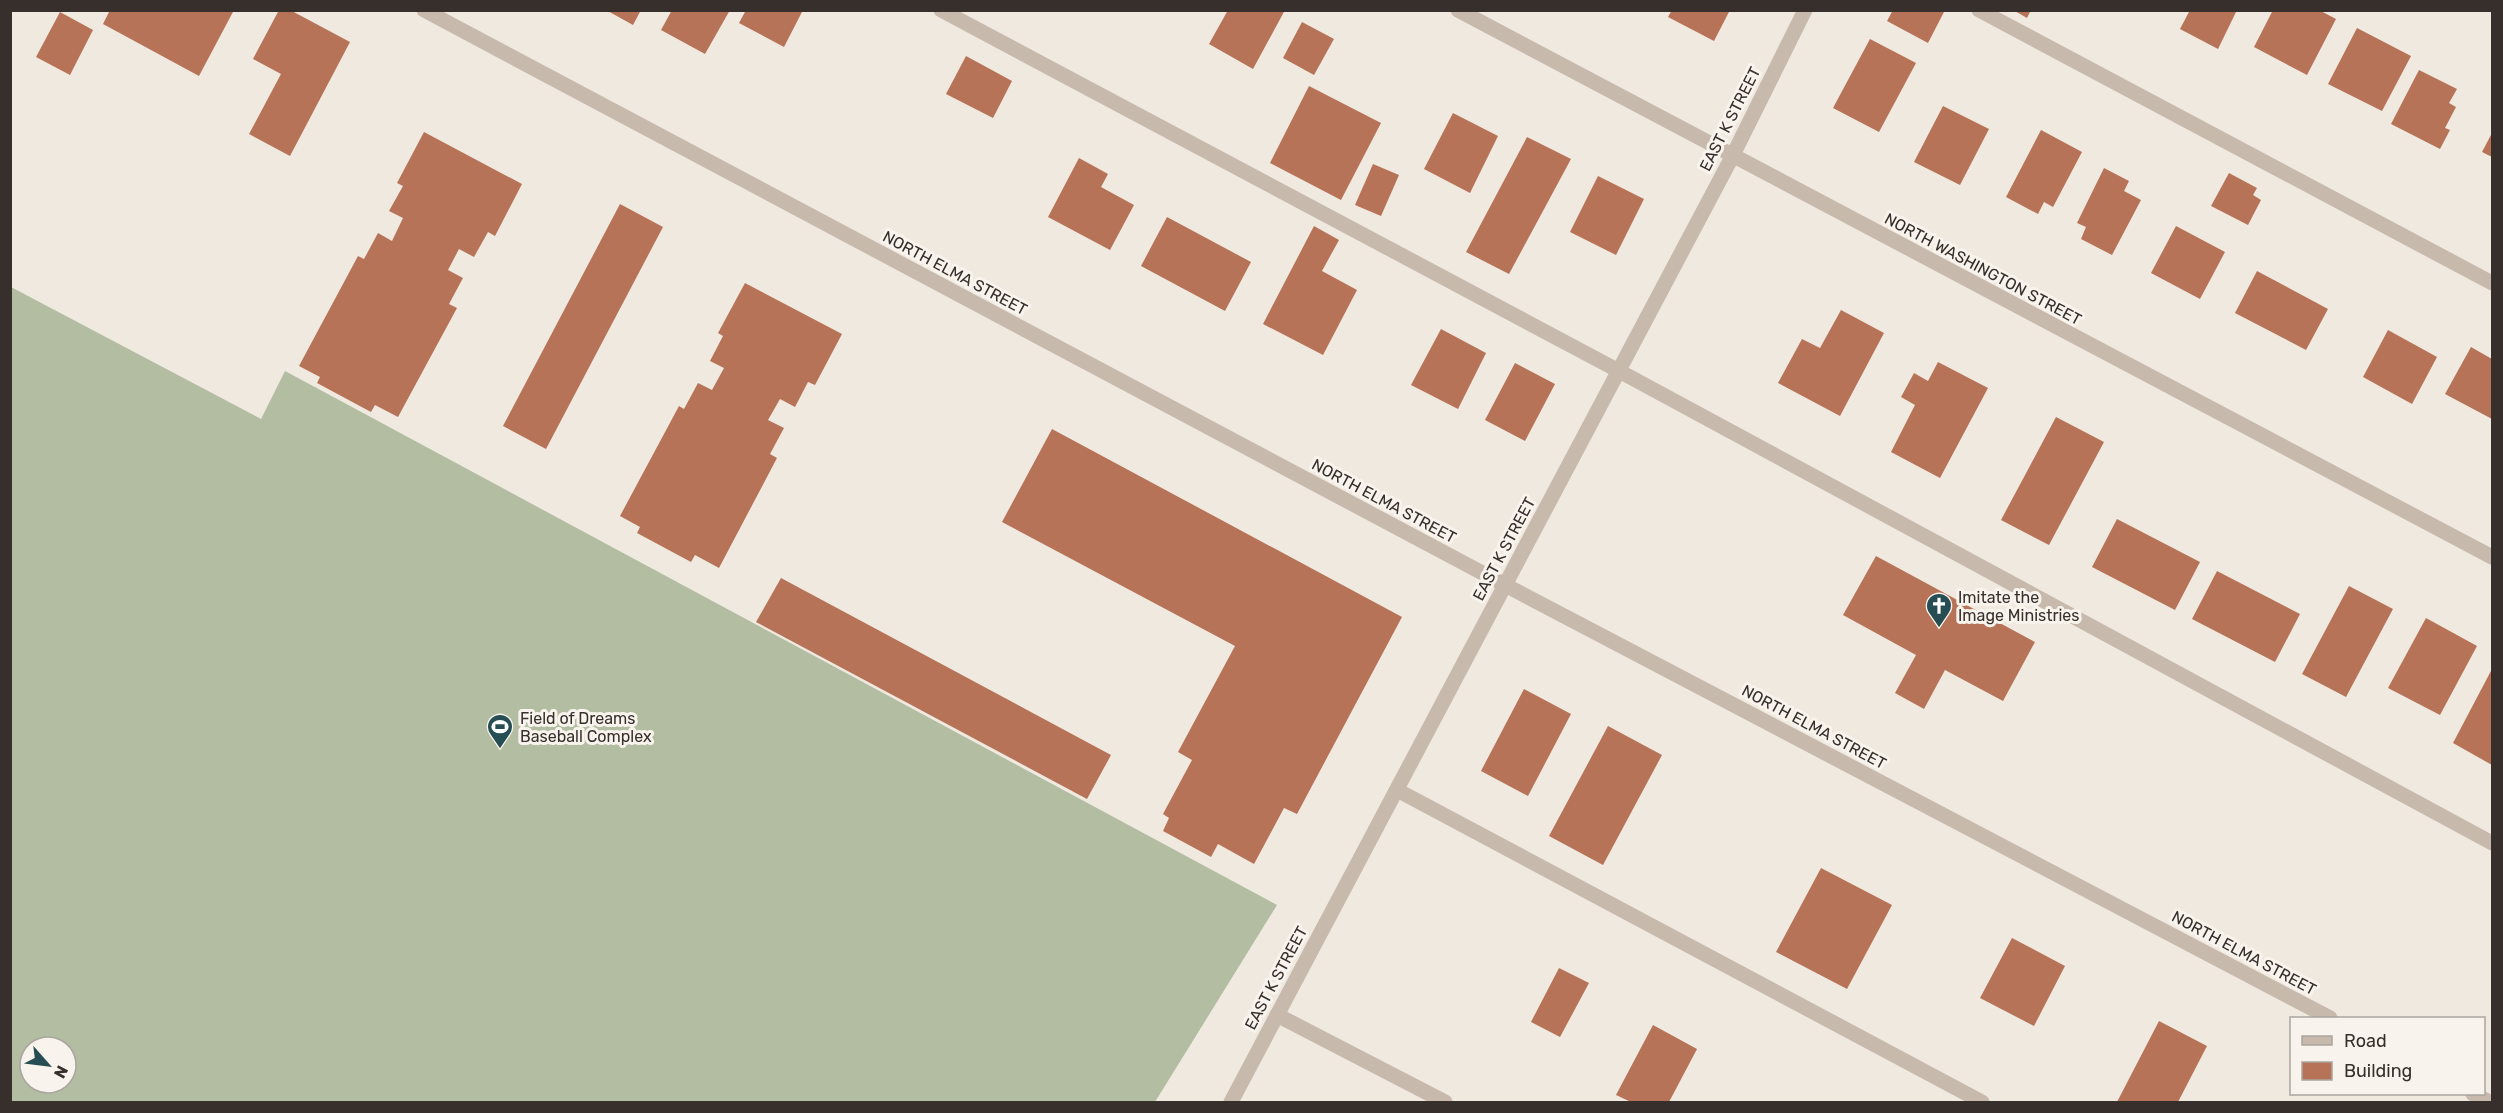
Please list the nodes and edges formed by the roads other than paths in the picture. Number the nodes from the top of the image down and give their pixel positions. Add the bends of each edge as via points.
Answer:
1 (941, 10) edge
2 (1458, 10) edge
3 (1805, 10) edge
4 (1979, 10) edge
5 (424, 11) edge
6 (1732, 157) junction
7 (2493, 283) edge
8 (1619, 371) junction
9 (2493, 557) edge
10 (1505, 585) junction
11 (1397, 790) junction
12 (2493, 843) edge
13 (1278, 1015) junction
14 (2328, 1017) edge
15 (2475, 1095) edge
16 (1231, 1102) edge
17 (1445, 1102) edge
18 (1983, 1102) edge
19 (2490, 1102) edge

1 - 8 street
2 - 6 street, NORTH WASHINGTON STREET
3 - 6 street, EAST K STREET
4 - 7 street
5 - 10 street, NORTH ELMA STREET
6 - 8 street, EAST K STREET
6 - 9 street, NORTH WASHINGTON STREET
8 - 10 street, EAST K STREET
8 - 12 street
10 - 11 street, EAST K STREET
10 - 14 street, NORTH ELMA STREET
11 - 13 street, EAST K STREET
11 - 18 street
13 - 16 street, EAST K STREET
13 - 17 street
15 - 19 street

